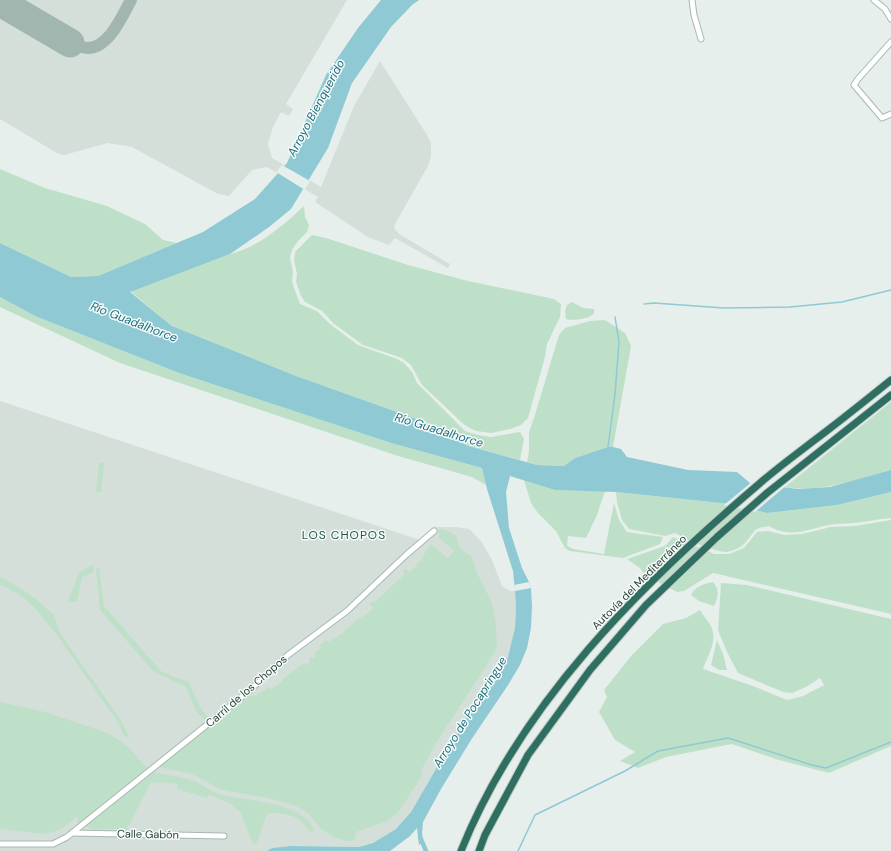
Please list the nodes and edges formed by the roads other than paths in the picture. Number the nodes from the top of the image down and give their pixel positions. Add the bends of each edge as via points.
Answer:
1 (692, 0) edge
2 (874, 0) edge
3 (891, 19) edge
4 (701, 39) dead end
5 (891, 42) edge
6 (891, 114) edge
7 (891, 380) edge
8 (891, 395) edge
9 (434, 531) dead end
10 (72, 833) junction
11 (224, 836) dead end
12 (0, 844) edge
13 (461, 851) edge
14 (479, 851) edge

1 - 4 street
2 - 3 street via 885,9
5 - 6 street via 854,85 882,118
7 - 13 highway, Autovía del Mediterráneo via 759,484 632,602 576,664 532,722 495,780
8 - 14 highway, Autovía del Mediterráneo via 767,493 646,605 590,670 528,755
9 - 10 street, Carril de los Chopos via 346,611 288,655 249,691
10 - 11 street, Calle Gabón
10 - 12 street, Carril de los Chopos via 53,844

